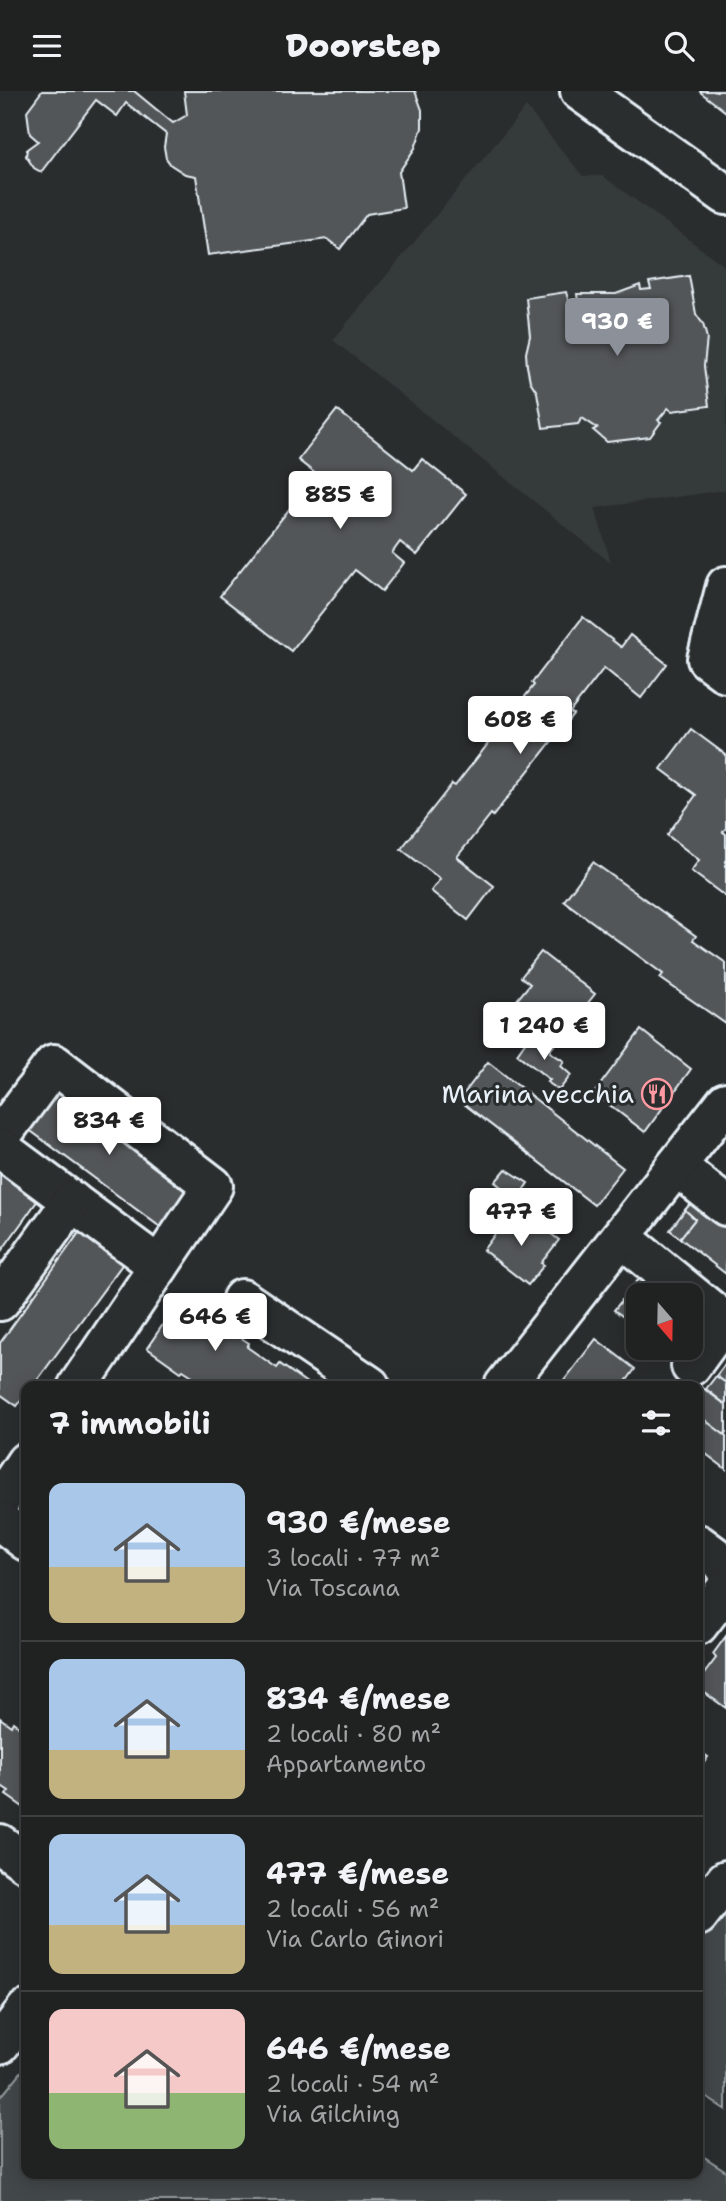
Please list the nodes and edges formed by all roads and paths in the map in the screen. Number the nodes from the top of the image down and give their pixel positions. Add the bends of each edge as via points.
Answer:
1 (580, 91) edge
2 (726, 195) edge
3 (726, 586) edge
4 (717, 666) edge
5 (726, 1102) edge
6 (0, 1137) edge
7 (0, 1148) edge
8 (676, 1165) junction
9 (72, 1201) junction
10 (726, 1206) edge
11 (621, 1237) junction
12 (159, 1266) junction
13 (242, 1299) dead end
14 (0, 1301) edge
15 (691, 1366) dead end
16 (81, 1381) edge
17 (363, 1381) edge
18 (508, 1381) edge
19 (21, 1469) edge
20 (0, 1500) edge
21 (0, 1521) edge
22 (21, 1537) edge
23 (703, 1548) edge
24 (726, 1568) edge
25 (726, 1589) edge
26 (703, 1619) edge
27 (0, 1844) edge
28 (21, 1859) edge
29 (726, 1880) edge
30 (703, 1910) edge
31 (21, 2017) edge
32 (0, 2044) edge

1 - 2 street
3 - 4 street
5 - 8 street
6 - 12 street via 54,1065 213,1186
7 - 9 street
8 - 10 street
8 - 11 street
9 - 12 street
9 - 14 street
11 - 15 street via 724,1321
11 - 18 street
12 - 16 street
13 - 17 street
19 - 20 street
21 - 22 street
23 - 24 street
25 - 26 street
27 - 28 street
29 - 30 street
31 - 32 street

